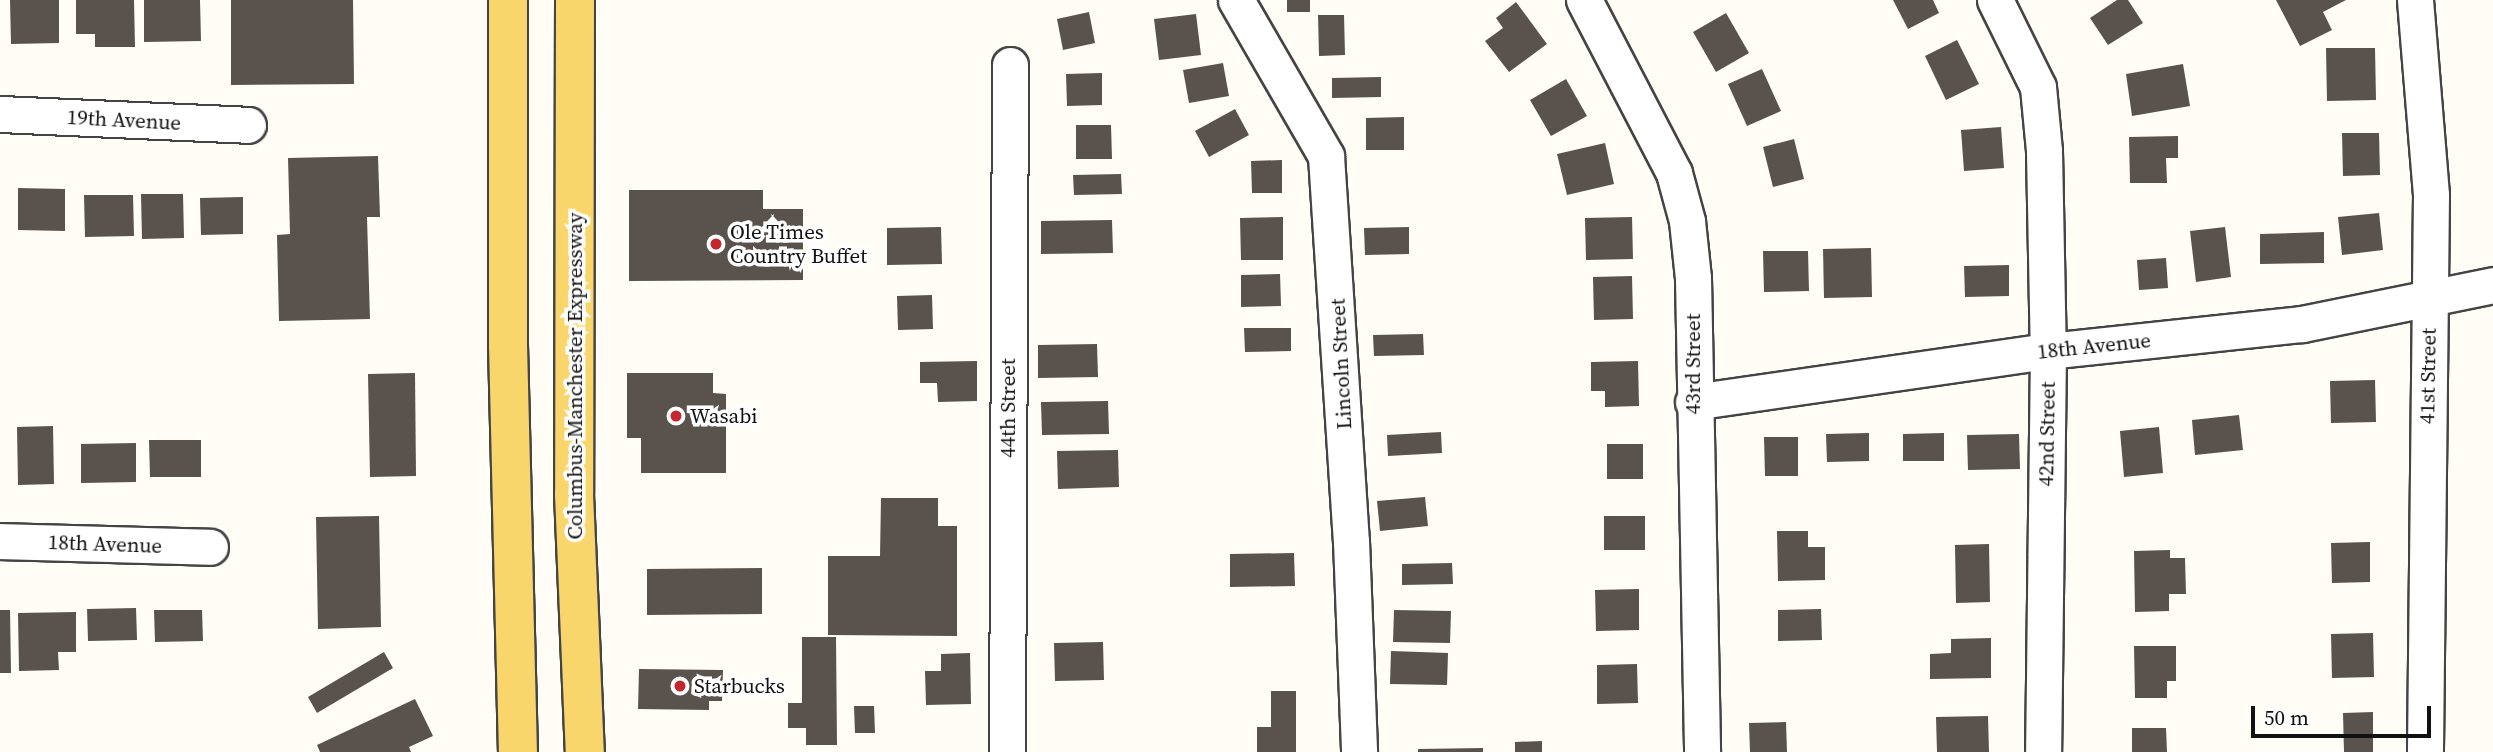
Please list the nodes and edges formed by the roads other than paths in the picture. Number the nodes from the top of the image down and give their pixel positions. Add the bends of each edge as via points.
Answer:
1 (509, 0) edge
2 (575, 0) edge
3 (1236, 0) edge
4 (1584, 0) edge
5 (1995, 0) edge
6 (2415, 0) edge
7 (1010, 65) dead end
8 (0, 114) edge
9 (248, 125) dead end
10 (2493, 285) edge
11 (2429, 300) junction
12 (2048, 351) junction
13 (1693, 402) junction
14 (0, 541) edge
15 (210, 547) dead end
16 (518, 752) edge
17 (585, 752) edge
18 (1007, 752) edge
19 (1359, 752) edge
20 (1702, 752) edge
21 (2043, 752) edge
22 (2425, 752) edge

1 - 16 main road via 508,345
2 - 17 main road, Columbus-Manchester Expressway via 574,494
3 - 19 street, Lincoln Street via 1326,156 1351,528
4 - 13 street, 43rd Street via 1674,173 1687,220 1693,278
5 - 12 street, 42nd Street via 2038,87
6 - 11 street, 41st Street via 2431,195
7 - 18 street, 44th Street
8 - 9 street, 19th Avenue
10 - 11 street, 18th Avenue
11 - 12 street, 18th Avenue via 2302,324
11 - 22 street, 41st Street
12 - 13 street, 18th Avenue
12 - 21 street, 42nd Street
13 - 20 street, 43rd Street
14 - 15 street, 18th Avenue

